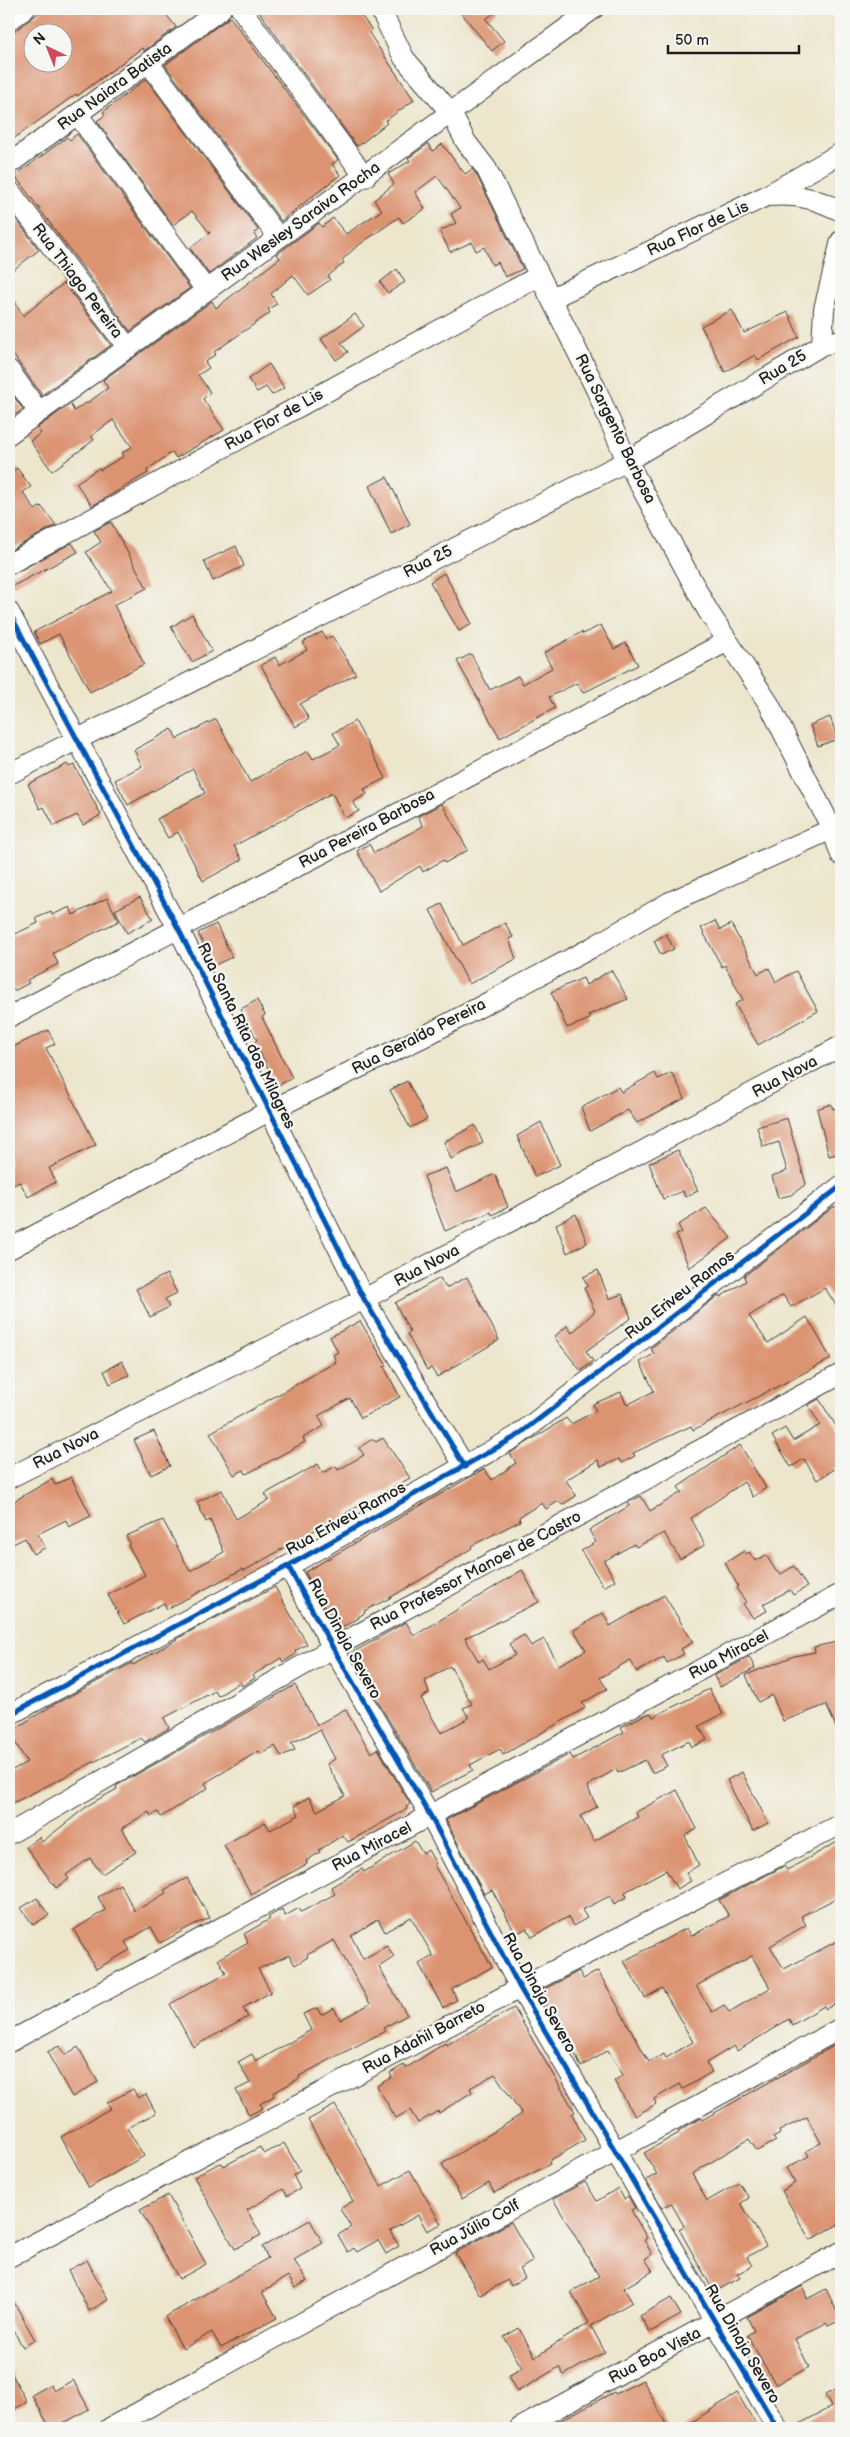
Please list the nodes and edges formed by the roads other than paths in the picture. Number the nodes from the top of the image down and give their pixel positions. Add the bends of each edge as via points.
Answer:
1 (24, 9) edge
2 (221, 9) edge
3 (241, 9) edge
4 (380, 9) edge
5 (593, 9) edge
6 (9, 20) edge
7 (148, 62) junction
8 (451, 113) junction
9 (78, 115) junction
10 (841, 153) edge
11 (9, 164) edge
12 (365, 177) junction
13 (9, 190) edge
14 (766, 196) junction
15 (841, 211) edge
16 (278, 237) junction
17 (841, 241) edge
18 (539, 276) junction
19 (206, 290) junction
20 (552, 298) junction
21 (831, 344) edge
22 (128, 348) junction
23 (9, 370) edge
24 (39, 412) junction
25 (9, 434) edge
26 (628, 461) junction
27 (9, 564) edge
28 (9, 612) edge
29 (726, 642) junction
30 (77, 738) junction
31 (9, 774) edge
32 (832, 829) junction
33 (841, 855) edge
34 (178, 928) junction
35 (9, 1017) edge
36 (841, 1048) edge
37 (269, 1111) junction
38 (841, 1186) edge
39 (9, 1249) edge
40 (364, 1299) junction
41 (841, 1374) edge
42 (465, 1467) junction
43 (9, 1478) edge
44 (288, 1566) junction
45 (841, 1594) edge
46 (333, 1648) junction
47 (9, 1716) edge
48 (430, 1815) junction
49 (841, 1824) edge
50 (9, 1834) edge
51 (520, 1988) junction
52 (841, 2028) edge
53 (9, 2042) edge
54 (615, 2151) junction
55 (841, 2252) edge
56 (9, 2257) edge
57 (716, 2323) junction
58 (110, 2428) edge
59 (520, 2428) edge
60 (777, 2428) edge

1 - 6 street
2 - 7 street, Rua Naiara Batista
3 - 12 street
4 - 8 street, Rua Sargento Barbosa via 404,58
5 - 8 street, Rua Wesley Saraiva Rocha
7 - 9 street, Rua Naiara Batista
7 - 16 street
8 - 12 street, Rua Wesley Saraiva Rocha
8 - 18 street, Rua Sargento Barbosa via 466,142 486,168
9 - 11 street, Rua Naiara Batista
9 - 19 street
10 - 14 street, Rua Flor de Lis
12 - 16 street, Rua Wesley Saraiva Rocha
13 - 22 street, Rua Thiago Pereira
14 - 15 street via 791,195 819,200
14 - 20 street, Rua Flor de Lis
16 - 19 street, Rua Wesley Saraiva Rocha
17 - 21 street via 824,309
18 - 20 street, Rua Sargento Barbosa
18 - 27 street, Rua Flor de Lis
19 - 22 street, Rua Wesley Saraiva Rocha
20 - 26 street, Rua Sargento Barbosa
21 - 26 street, Rua 25
22 - 24 street, Rua Wesley Saraiva Rocha
23 - 24 street
24 - 25 street, Rua Wesley Saraiva Rocha
26 - 29 street, Rua Sargento Barbosa
26 - 30 street, Rua 25
28 - 30 street, Rua Santa Rita dos Milagres
29 - 32 street, Rua Sargento Barbosa via 769,704
29 - 34 street, Rua Pereira Barbosa
30 - 31 street, Rua 25
30 - 34 street, Rua Santa Rita dos Milagres
32 - 33 street, Rua Sargento Barbosa
32 - 37 street, Rua Geraldo Pereira via 670,902 593,947 423,1037
34 - 35 street, Rua Pereira Barbosa
34 - 37 street, Rua Santa Rita dos Milagres
36 - 40 street, Rua Nova
37 - 39 street, Rua Geraldo Pereira
37 - 40 street, Rua Santa Rita dos Milagres
38 - 42 street, Rua Eriveu Ramos via 541,1419
40 - 42 street, Rua Santa Rita dos Milagres
40 - 43 street, Rua Nova
41 - 46 street, Rua Professor Manoel de Castro
42 - 44 street, Rua Eriveu Ramos
44 - 46 street, Rua Dinaja Severo
44 - 47 street, Rua Eriveu Ramos
45 - 48 street, Rua Miracel
46 - 48 street, Rua Dinaja Severo
46 - 50 street, Rua Professor Manoel de Castro
48 - 51 street, Rua Dinaja Severo
48 - 53 street, Rua Miracel
49 - 51 street, Rua Adahil Barreto
51 - 54 street, Rua Dinaja Severo
51 - 56 street, Rua Adahil Barreto
52 - 54 street, Rua Júlio Colf
54 - 57 street, Rua Dinaja Severo
54 - 58 street, Rua Júlio Colf
55 - 57 street, Rua Boa Vista
57 - 59 street, Rua Boa Vista
57 - 60 street, Rua Dinaja Severo

